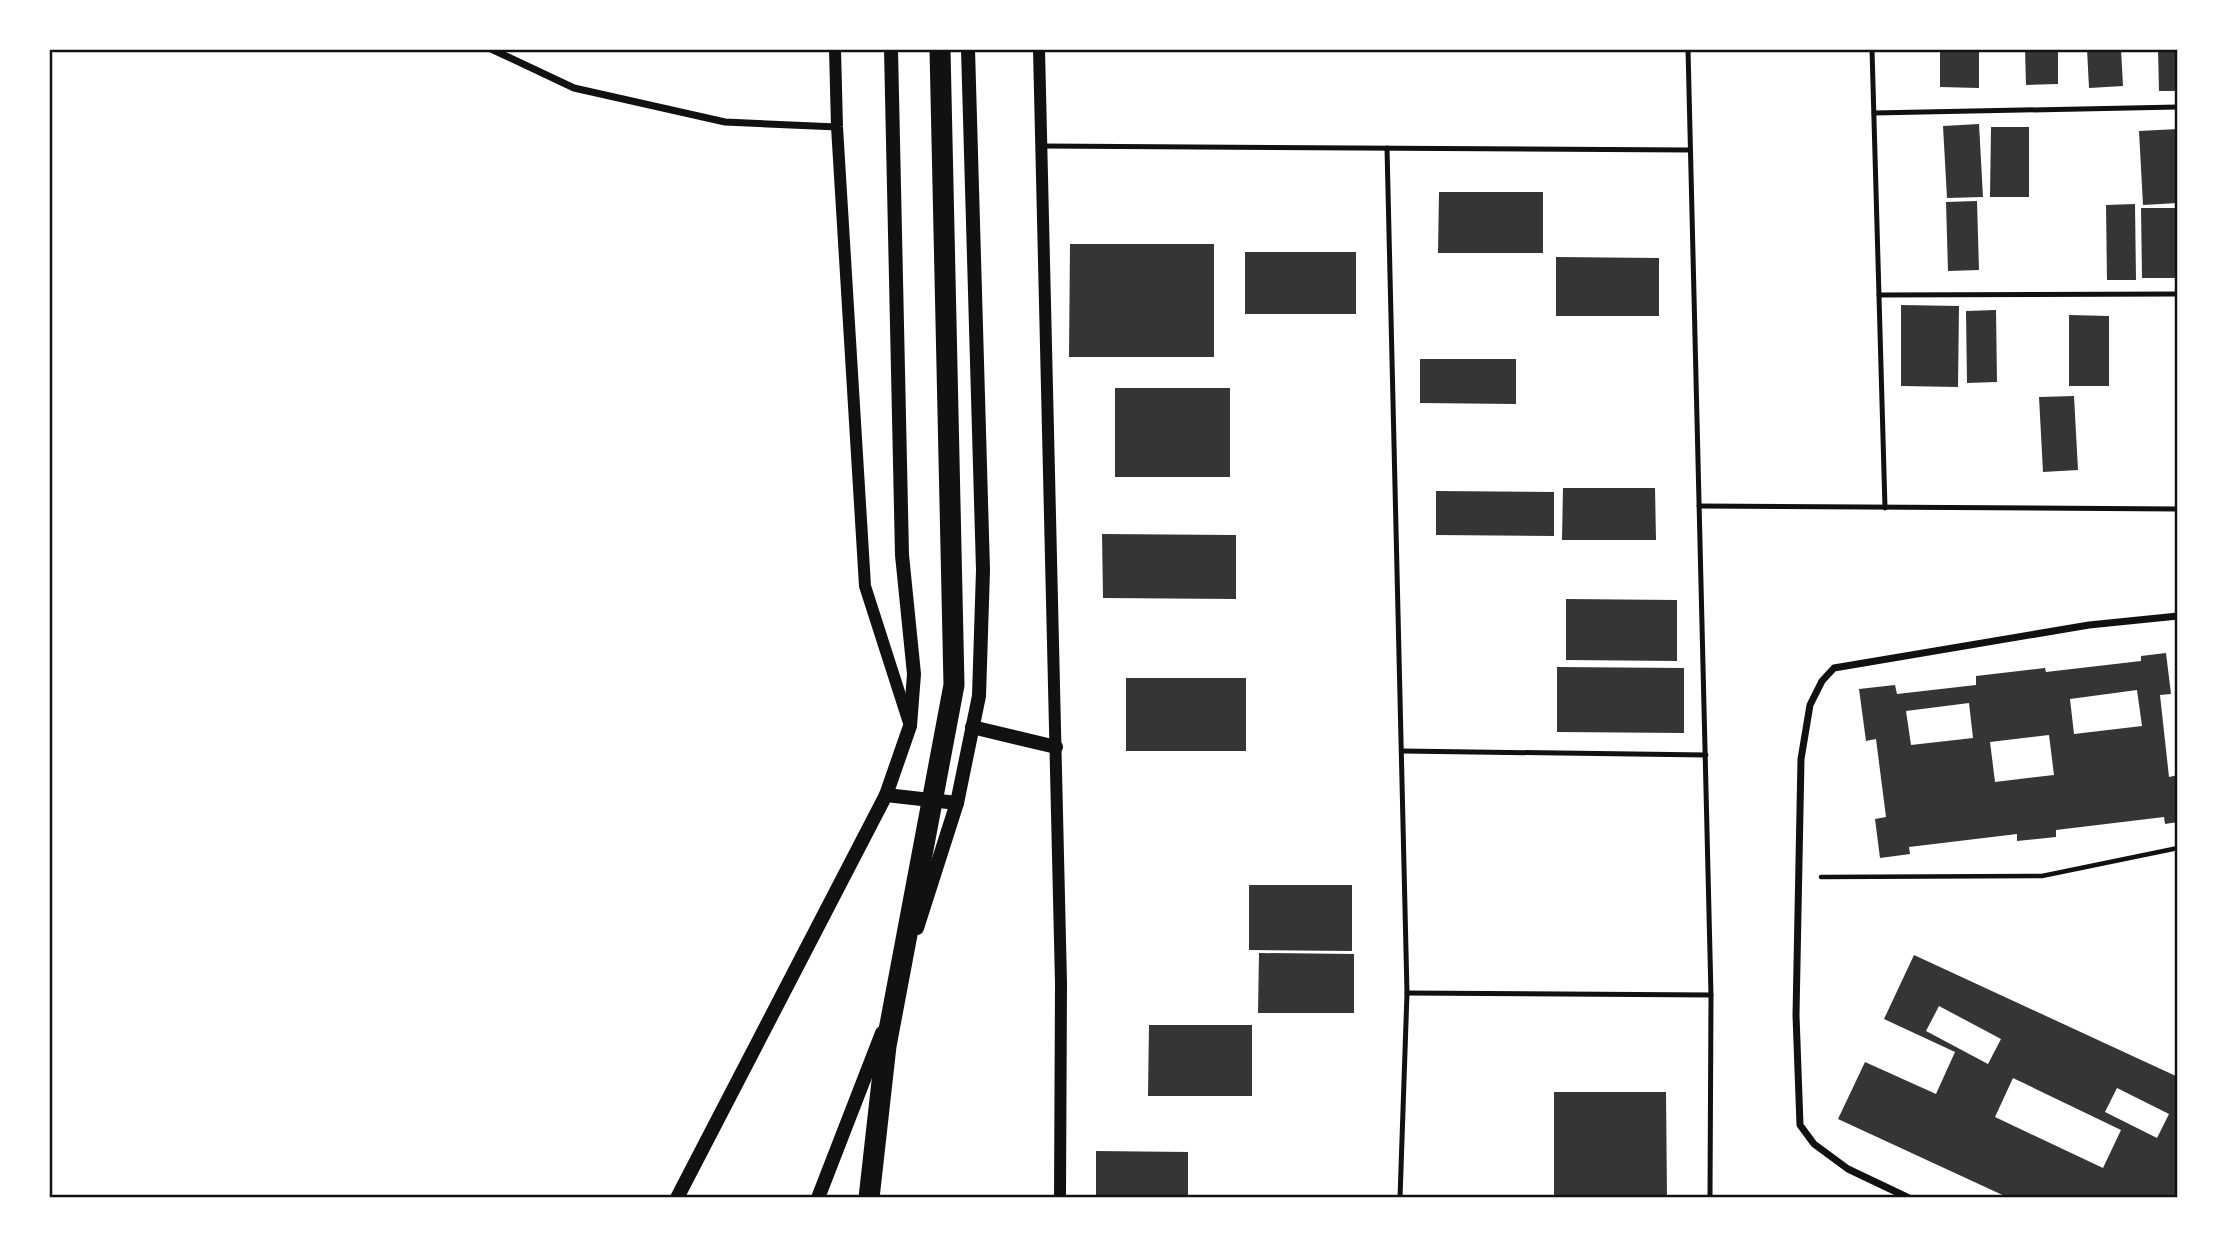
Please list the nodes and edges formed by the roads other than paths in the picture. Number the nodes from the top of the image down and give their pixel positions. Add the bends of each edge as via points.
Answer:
1 (491, 49) edge
2 (835, 49) edge
3 (891, 49) edge
4 (940, 49) edge
5 (968, 49) edge
6 (1038, 49) edge
7 (1688, 49) edge
8 (1872, 49) edge
9 (2178, 107) edge
10 (1874, 113) junction
11 (836, 127) junction
12 (1041, 146) junction
13 (1387, 148) junction
14 (1690, 150) junction
15 (2178, 293) edge
16 (1879, 295) junction
17 (1699, 506) junction
18 (1885, 508) junction
19 (2178, 509) edge
20 (2178, 616) edge
21 (910, 726) junction
22 (972, 727) junction
23 (1056, 747) junction
24 (1402, 751) junction
25 (1706, 755) junction
26 (886, 795) junction
27 (957, 803) junction
28 (1407, 993) junction
29 (1712, 995) junction
30 (677, 1198) edge
31 (818, 1198) edge
32 (869, 1198) edge
33 (1060, 1198) edge
34 (1400, 1198) edge
35 (1710, 1198) edge
36 (1909, 1198) edge

1 - 11 street via 574,88 712,120
2 - 11 street
3 - 21 main road via 902,555 915,674
4 - 32 highway via 954,685 886,1045
5 - 22 main road via 983,570 979,696
6 - 12 street
7 - 14 lane
8 - 10 lane
9 - 10 lane
10 - 16 lane
11 - 21 street via 865,586
12 - 13 lane
12 - 23 street
13 - 14 lane
13 - 24 lane
14 - 17 lane
15 - 16 lane
16 - 18 lane
17 - 18 lane
17 - 25 lane
18 - 19 lane
20 - 36 street via 2089,625 1834,668 1822,681 1807,717 1801,760 1796,1015 1800,1125 1814,1143 1848,1169
21 - 26 main road
22 - 23 main road
22 - 27 main road
23 - 33 street
24 - 25 lane
24 - 28 lane
25 - 29 lane
26 - 27 main road
26 - 30 main road
27 - 31 main road via 887,1019
28 - 29 lane
28 - 34 lane
29 - 35 lane

